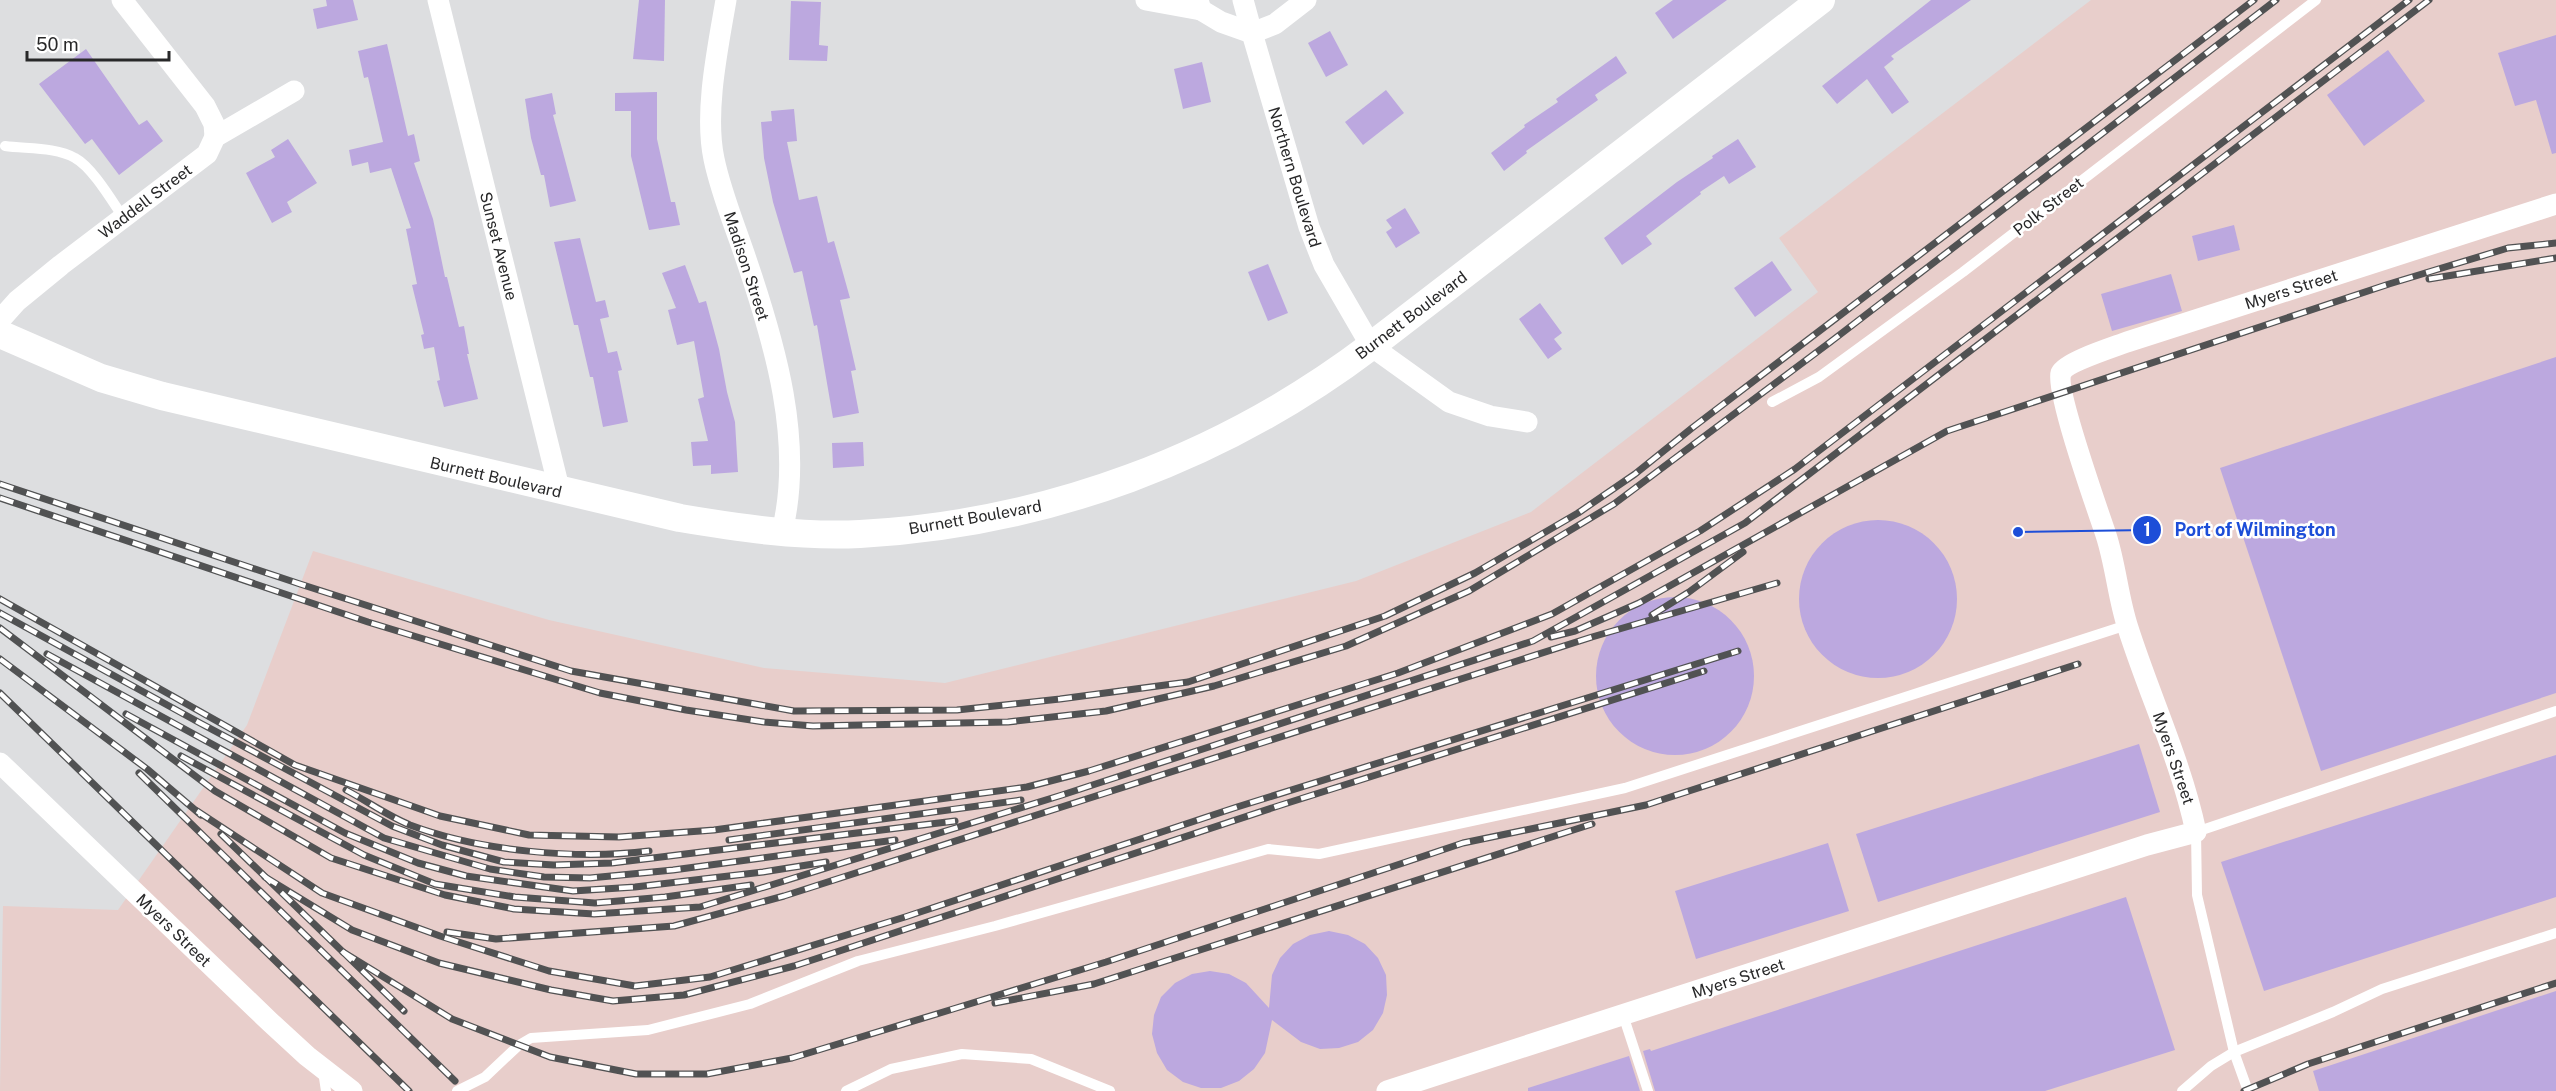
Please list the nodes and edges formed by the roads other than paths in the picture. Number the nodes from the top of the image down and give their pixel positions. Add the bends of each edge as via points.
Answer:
1 (122, 0) edge
2 (438, 0) edge
3 (726, 0) edge
4 (1146, 0) edge
5 (1243, 0) edge
6 (1306, 0) edge
7 (1821, 0) edge
8 (2316, 0) edge
9 (1199, 5) edge
10 (1252, 33) junction
11 (294, 91) dead end
12 (215, 137) junction
13 (5, 146) dead end
14 (2556, 204) edge
15 (123, 217) junction
16 (0, 320) edge
17 (0, 334) edge
18 (1371, 346) junction
19 (1772, 402) dead end
20 (1527, 422) dead end
21 (560, 492) junction
22 (782, 532) junction
23 (2127, 625) junction
24 (2556, 711) edge
25 (0, 763) edge
26 (2196, 831) junction
27 (2556, 933) edge
28 (1623, 1015) junction
29 (2235, 1052) junction
30 (322, 1068) junction
31 (326, 1091) edge
32 (352, 1091) edge
33 (457, 1091) edge
34 (846, 1091) edge
35 (1110, 1091) edge
36 (1387, 1091) edge
37 (1648, 1091) edge
38 (2182, 1091) edge
39 (2248, 1091) edge

1 - 12 street via 205,106 214,124
2 - 21 street, Sunset Avenue
3 - 22 street, Madison Street via 714,84 712,142 782,388 790,465
4 - 9 street
5 - 10 street, Northern Boulevard
6 - 10 street via 1275,24
7 - 18 main road, Burnett Boulevard
8 - 19 lane, Polk Street via 1963,272 1820,377
9 - 10 street via 1221,22
10 - 18 street, Northern Boulevard via 1309,227 1324,265
11 - 12 street, Waddell Street
12 - 15 street, Waddell Street via 207,154
13 - 15 lane via 76,158 100,183
14 - 23 street, Myers Street via 2127,342 2064,369 2060,381 2069,418 2111,550
15 - 16 street, Waddell Street via 17,301
17 - 21 main road, Burnett Boulevard via 102,378 162,396
18 - 20 street via 1449,402 1490,416
18 - 22 main road, Burnett Boulevard via 1313,387 1231,435 1157,468 1070,499 981,520 926,528 859,534
21 - 22 main road, Burnett Boulevard via 680,518
23 - 26 street, Myers Street via 2167,732
23 - 33 lane via 1625,788 1319,854 1268,849 858,961 750,1004 648,1029 531,1038 485,1077
24 - 26 lane
25 - 30 street, Myers Street
26 - 28 street, Myers Street
26 - 29 lane via 2197,895
27 - 29 lane via 2382,989
28 - 36 street, Myers Street
28 - 37 lane
29 - 38 lane
29 - 39 lane
30 - 31 lane
30 - 32 street, Myers Street
34 - 35 lane via 891,1070 962,1054 1031,1059

